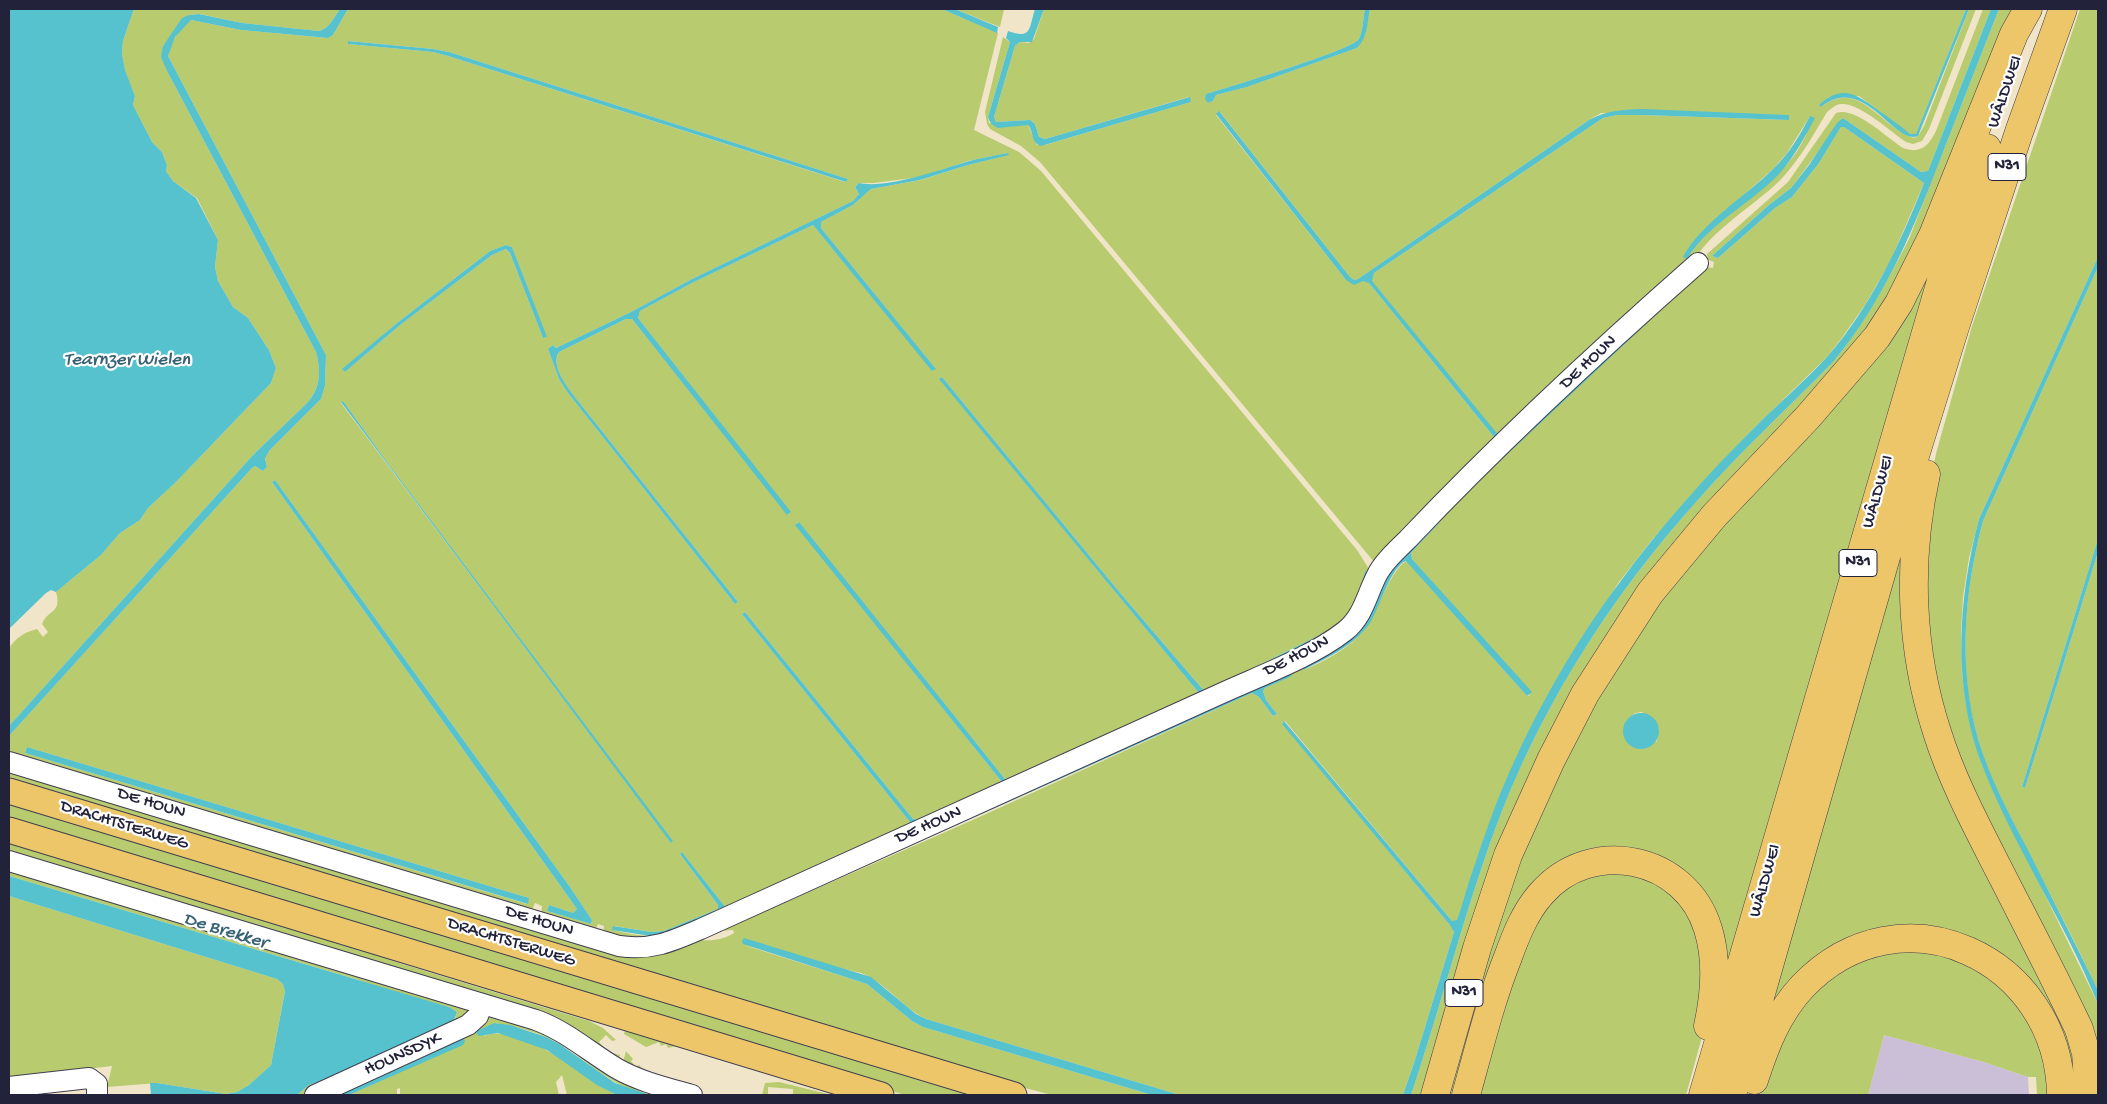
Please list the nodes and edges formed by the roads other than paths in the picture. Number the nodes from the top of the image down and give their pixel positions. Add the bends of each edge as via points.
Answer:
1 (2028, 9) edge
2 (2036, 9) edge
3 (2063, 9) edge
4 (1698, 263) dead end
5 (1955, 327) junction
6 (9, 762) edge
7 (9, 791) edge
8 (9, 830) edge
9 (9, 861) edge
10 (482, 1005) junction
11 (9, 1086) edge
12 (9, 1092) edge
13 (25, 1095) edge
14 (97, 1095) edge
15 (315, 1095) edge
16 (692, 1095) edge
17 (881, 1095) edge
18 (1014, 1095) edge
19 (1435, 1095) edge
20 (1466, 1095) edge
21 (1693, 1095) edge
22 (1704, 1095) edge
23 (1732, 1095) edge
24 (1749, 1095) edge
25 (2061, 1095) edge
26 (2090, 1095) edge

1 - 19 highway, N31 via 2014,34 1933,235 1899,303 1877,337 1808,417 1707,524 1650,593 1585,694 1508,855 1477,948
2 - 22 highway, WÂLDWEI / N31 via 1941,282
3 - 5 highway, WÂLDWEI / N31
4 - 6 street, DE HOUN via 1439,506 1378,573 1359,614 1339,635 1294,660 660,946 619,946
5 - 23 highway, WÂLDWEI / N31 via 1911,469
5 - 26 highway, N31 via 1947,391 1925,477 1916,540 1914,577 1919,658 1937,732 1951,770 2079,1030 2086,1053
7 - 18 main road, DRACHTSTERWEG
8 - 17 main road
9 - 10 street
10 - 15 street, HOUNSDYK via 478,1016 468,1026
10 - 16 street via 550,1025 625,1072
11 - 14 street via 90,1078 97,1084
12 - 13 street
20 - 21 highway, N31 via 1496,989 1526,914 1561,876 1588,863 1618,859 1641,863 1671,878 1696,904 1709,930 1716,968 1714,997
24 - 25 highway via 1778,1019 1803,986 1825,967 1862,947 1901,939 1944,942 1972,953 2006,974 2039,1012 2050,1034 2056,1053

